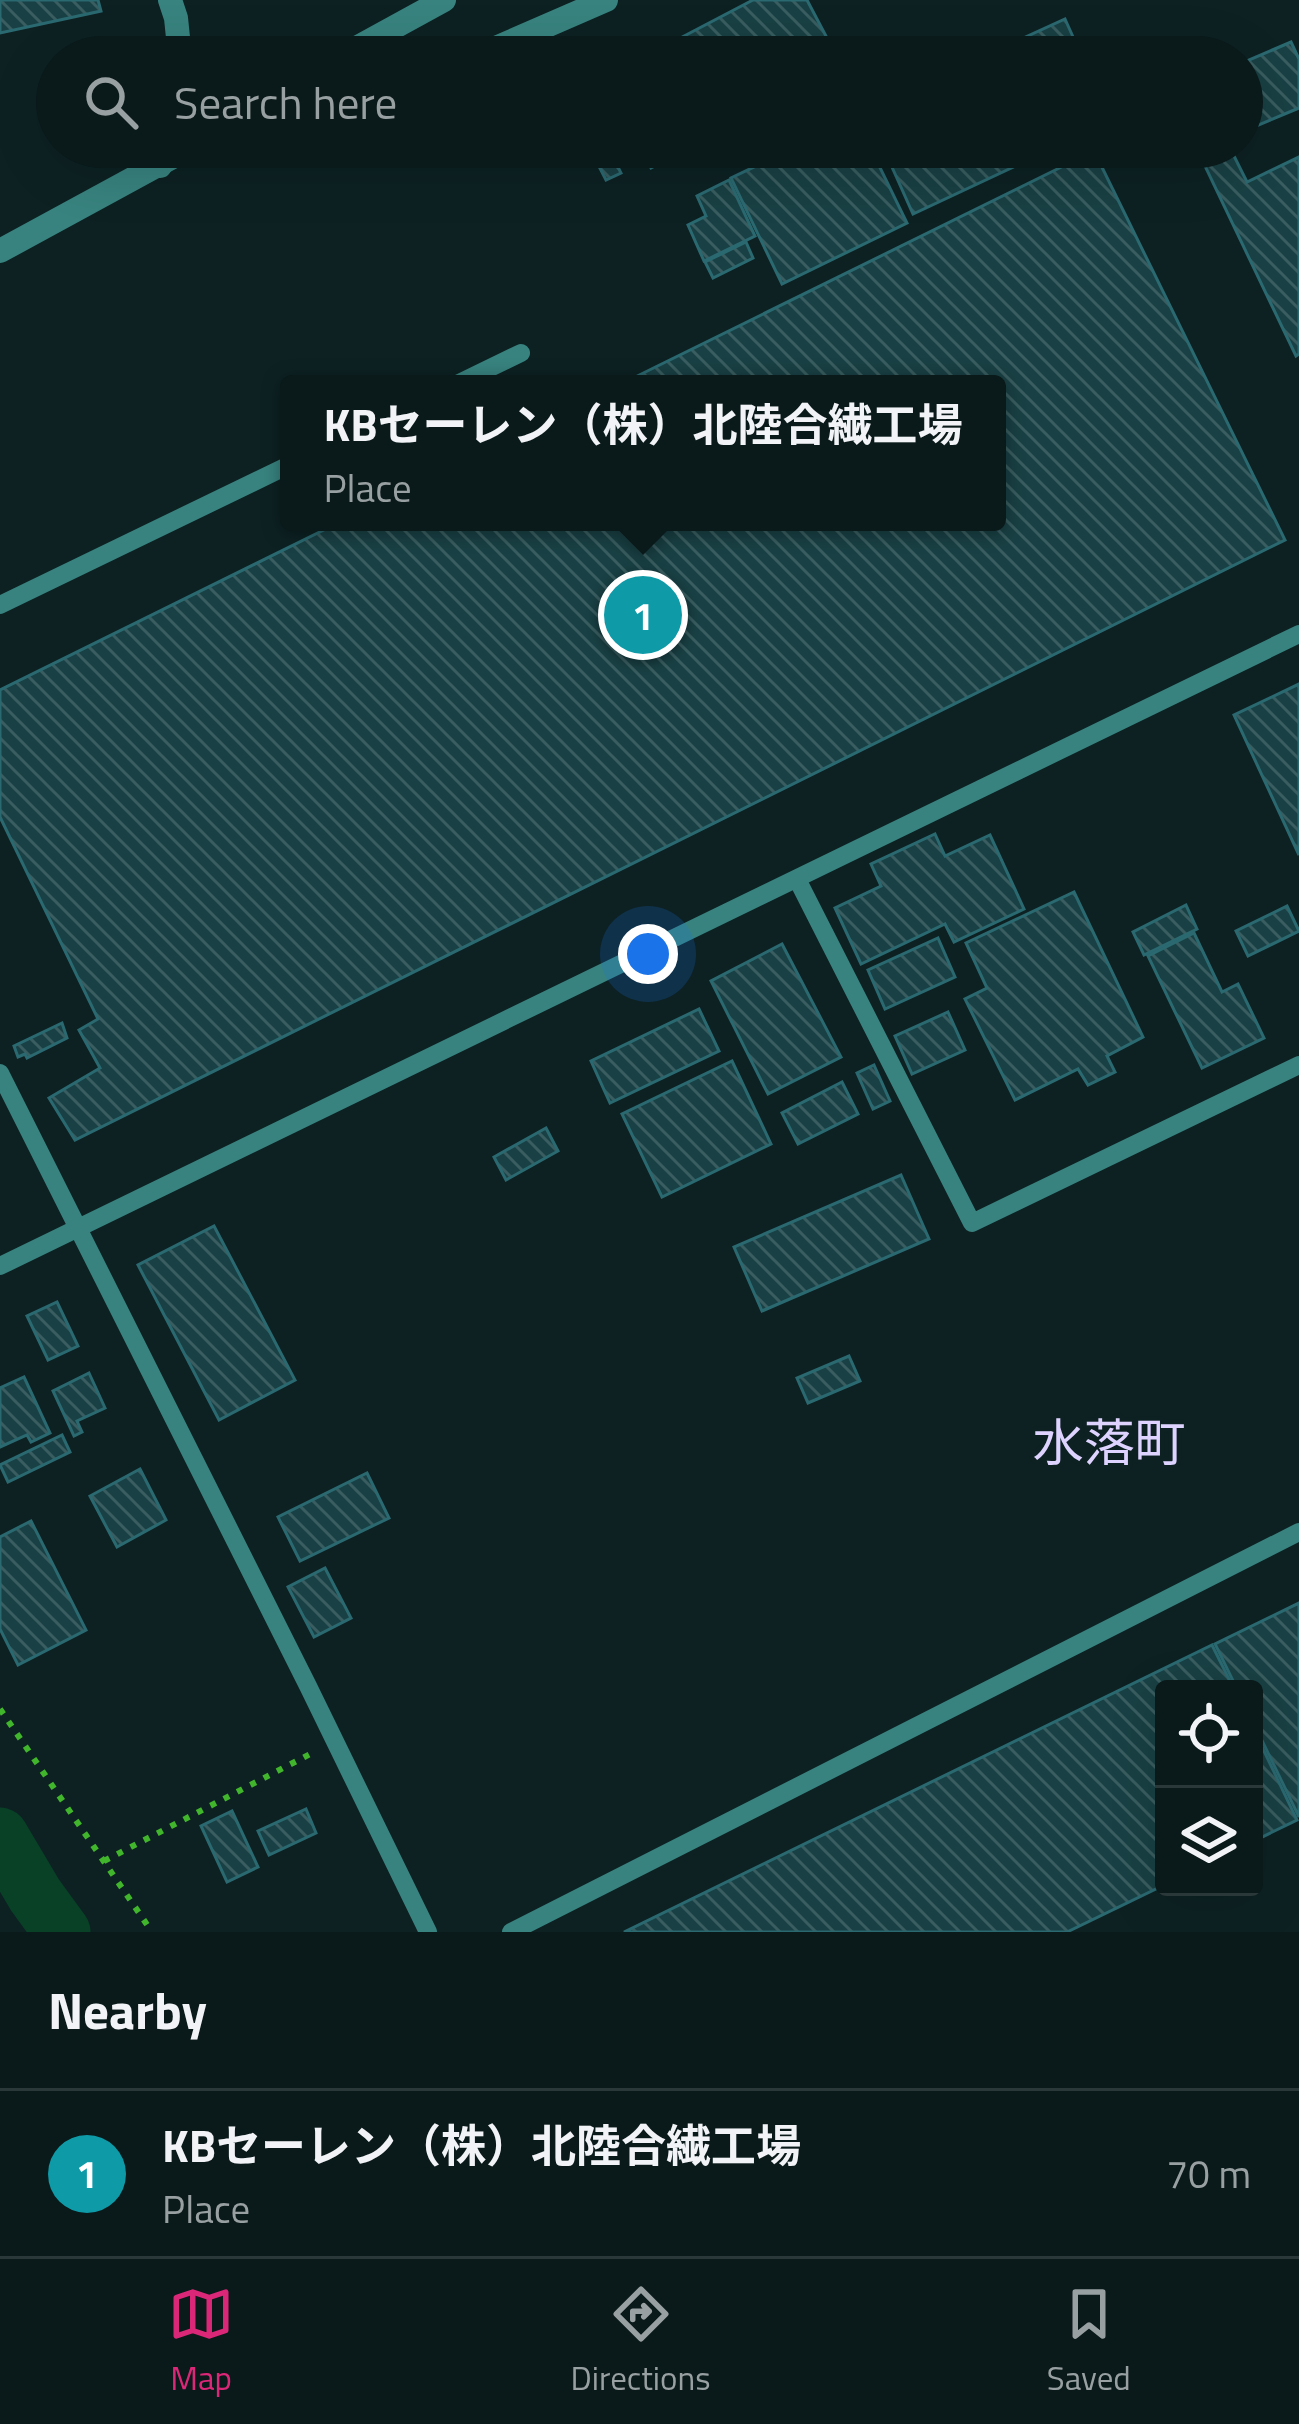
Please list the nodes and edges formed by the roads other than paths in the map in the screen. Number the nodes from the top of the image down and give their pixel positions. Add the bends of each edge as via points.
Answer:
1 (170, 0) edge
2 (444, 0) edge
3 (606, 0) edge
4 (177, 36) edge
5 (378, 36) edge
6 (524, 36) edge
7 (144, 168) edge
8 (0, 250) edge
9 (520, 353) dead end
10 (475, 375) edge
11 (280, 469) edge
12 (0, 605) edge
13 (1299, 634) edge
14 (797, 878) junction
15 (1299, 1065) edge
16 (0, 1073) edge
17 (76, 1229) junction
18 (0, 1266) edge
19 (1299, 1532) edge
20 (428, 1932) edge
21 (511, 1932) edge

1 - 4 street
2 - 5 street
3 - 6 street
7 - 8 street
9 - 10 lane
11 - 12 lane
13 - 14 lane
14 - 15 lane via 972,1222
14 - 17 lane
16 - 17 lane
17 - 18 lane
17 - 20 lane
19 - 21 lane

